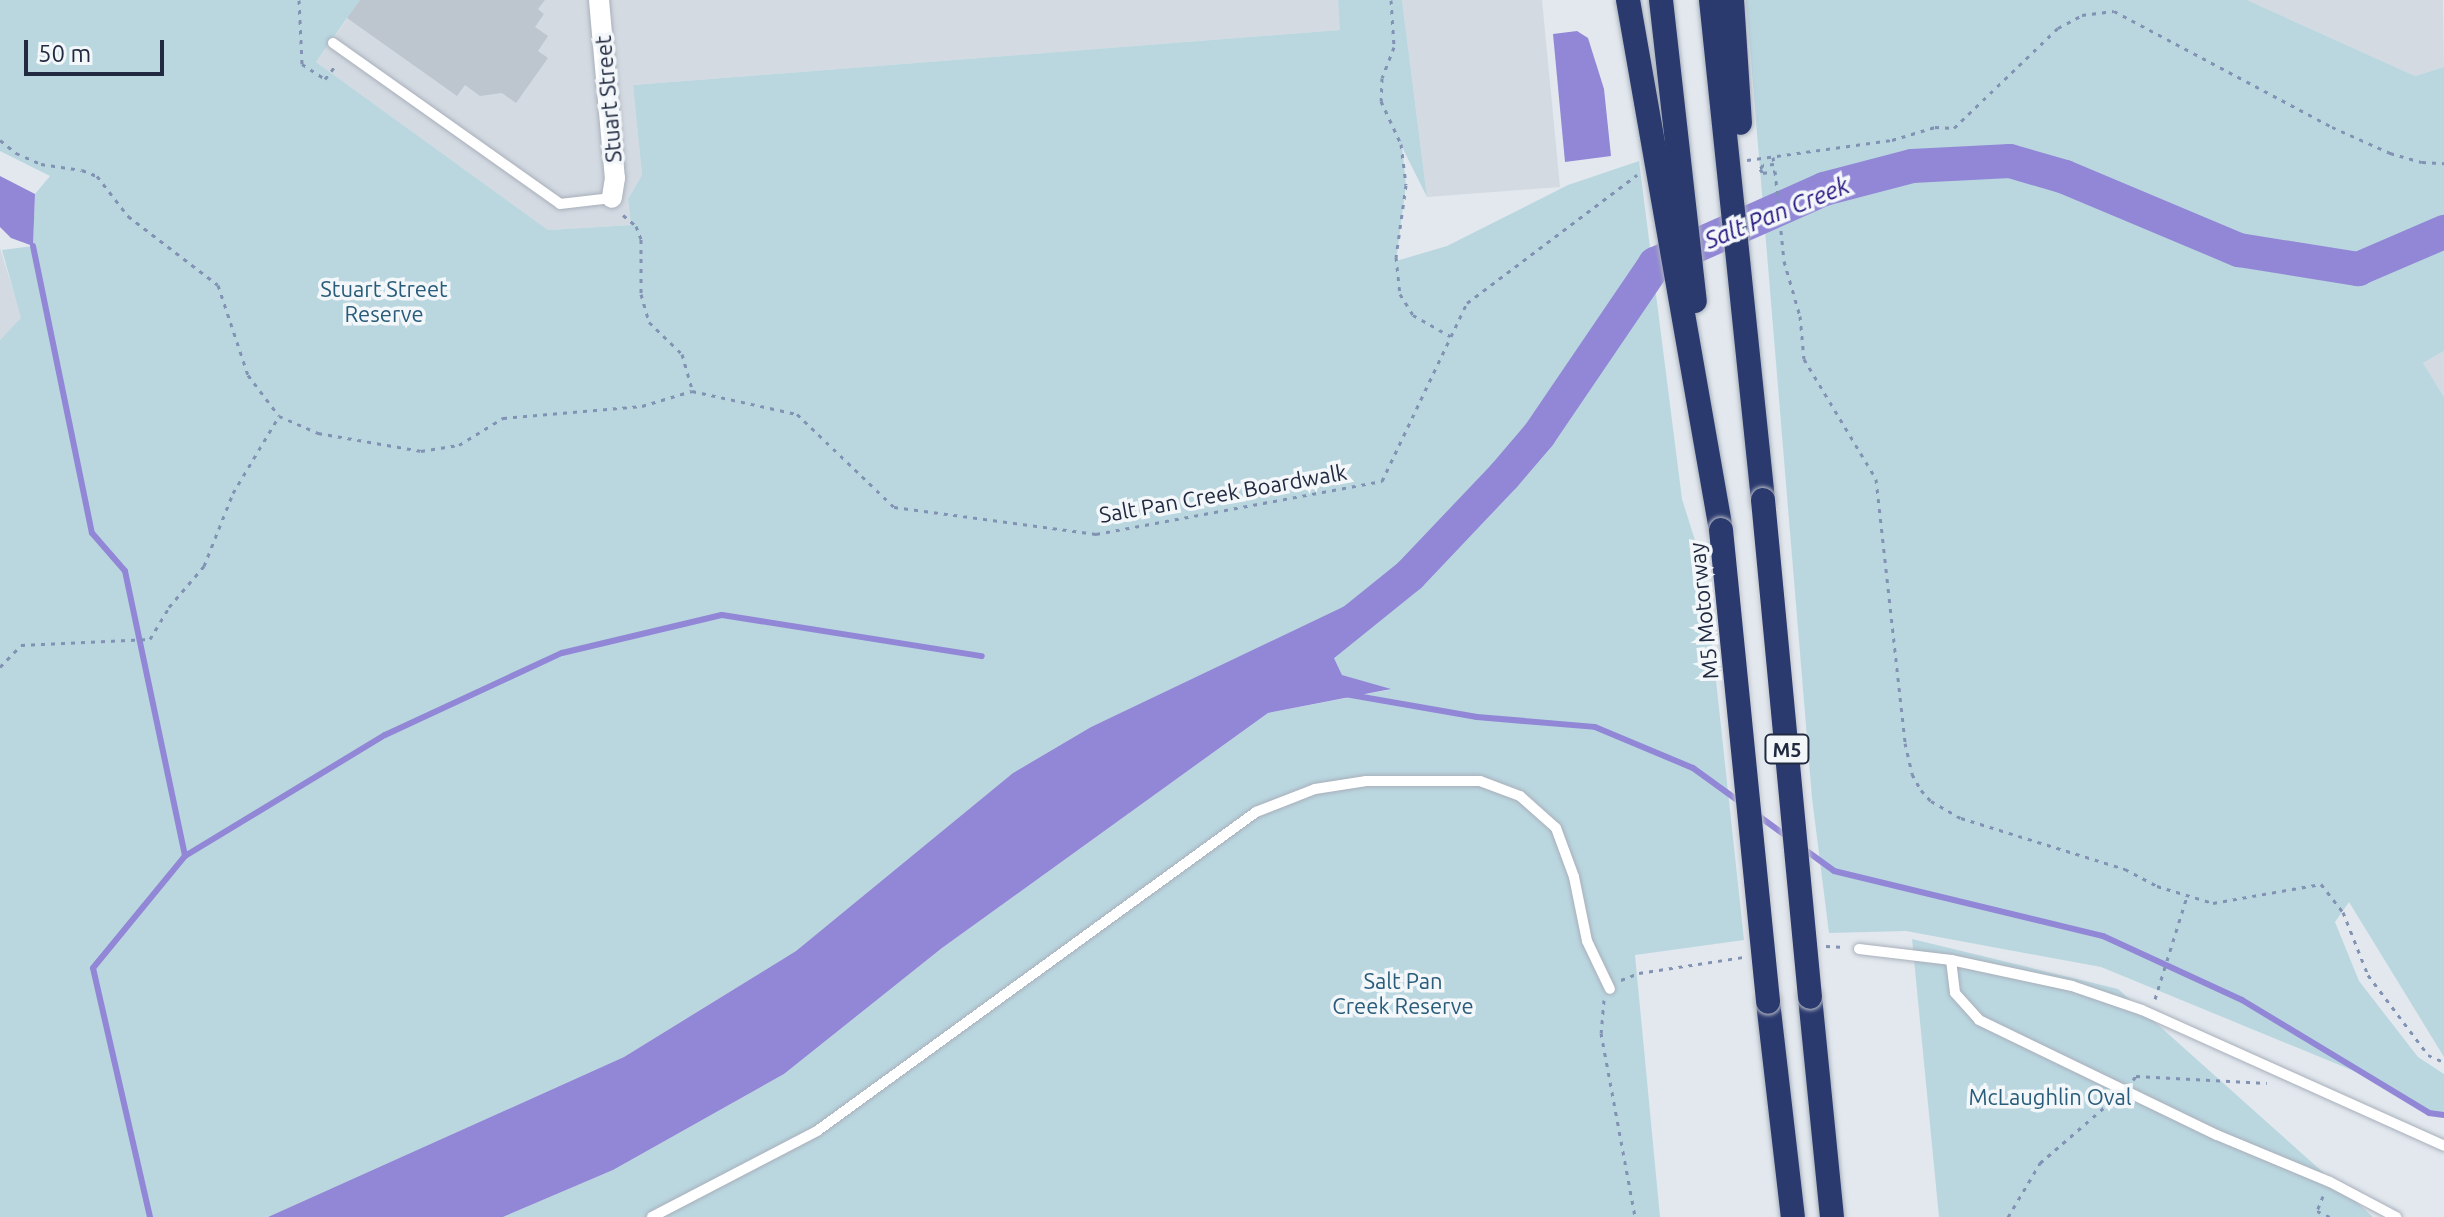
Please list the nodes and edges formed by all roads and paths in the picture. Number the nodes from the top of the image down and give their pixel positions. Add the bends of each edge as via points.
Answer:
1 (299, 0) edge
2 (599, 0) edge
3 (1391, 0) edge
4 (1628, 0) edge
5 (1661, 0) edge
6 (1711, 0) edge
7 (1732, 0) edge
8 (333, 43) dead end
9 (1725, 51) junction
10 (346, 52) junction
11 (0, 140) edge
12 (1773, 157) junction
13 (1743, 161) dead end
14 (2444, 163) edge
15 (1638, 174) dead end
16 (612, 198) junction
17 (1450, 336) junction
18 (692, 391) junction
19 (279, 416) junction
20 (1721, 530) junction
21 (0, 667) edge
22 (2187, 896) junction
23 (1816, 947) dead end
24 (1859, 949) joint
25 (1754, 955) dead end
26 (1951, 960) junction
27 (1610, 989) junction
28 (2155, 997) dead end
29 (2444, 1062) edge
30 (2287, 1076) junction
31 (2123, 1090) junction
32 (2444, 1146) edge
33 (2330, 1182) junction
34 (652, 1217) edge
35 (1635, 1217) edge
36 (1793, 1217) edge
37 (1832, 1217) edge
38 (2008, 1217) edge
39 (2330, 1217) edge
40 (2396, 1217) edge

1 - 10 path via 302,64 325,79
2 - 16 street, Stuart Street via 615,178
3 - 17 path via 1394,47 1382,78 1381,101 1401,144 1406,185 1396,257 1400,294 1413,315
4 - 20 highway
5 - 20 highway, M5 Motorway / M5
6 - 9 highway, M5
7 - 9 highway, M5
8 - 10 lane
9 - 37 highway, M5, bridge
10 - 16 lane via 560,204
11 - 19 path via 41,164 97,176 128,216 218,285 248,375
12 - 13 path
12 - 14 path via 1954,128 2058,28 2082,15 2114,11 2332,127 2390,153
12 - 22 path via 1774,164 1760,169 1775,171 1784,261 1800,316 1804,359 1876,479 1912,774 1931,801 1961,818 2125,869
15 - 17 path, Salt Pan Creek Boardwalk via 1467,303
16 - 18 path via 641,239 641,294 649,322 682,354
17 - 18 path, Salt Pan Creek Boardwalk via 1382,481 1096,534 894,507 797,414
18 - 19 path, Salt Pan Creek Boardwalk via 642,406 503,418 459,445 421,451 318,433
19 - 21 path via 233,493 204,566 150,639 21,645
20 - 36 highway, M5 Motorway / M5, bridge
22 - 28 path
22 - 29 path via 2213,903 2321,884 2343,912 2376,987 2428,1055
23 - 24 path
24 - 26 lane
25 - 27 path via 1639,973
26 - 30 lane via 2072,986 2142,1010
26 - 31 lane via 1955,993 1979,1020
27 - 34 lane via 1587,941 1574,877 1556,828 1520,796 1480,781 1366,781 1315,789 1256,812 817,1131
27 - 35 path via 1602,1007 1601,1033
30 - 31 path via 2261,1085 2136,1076
30 - 32 lane
31 - 33 lane
31 - 38 path via 2040,1163
33 - 39 path via 2317,1211
33 - 40 lane

